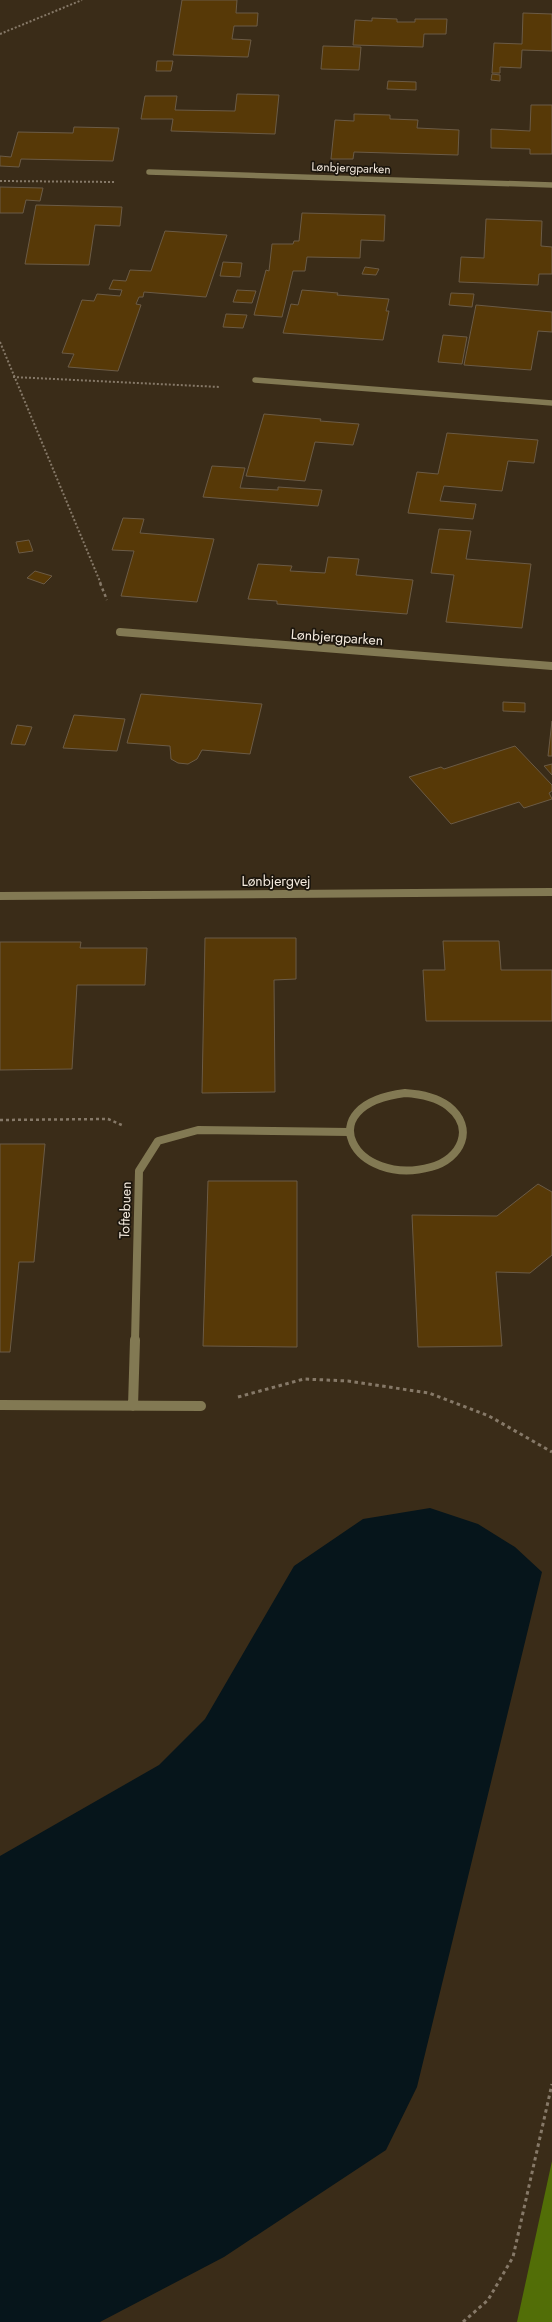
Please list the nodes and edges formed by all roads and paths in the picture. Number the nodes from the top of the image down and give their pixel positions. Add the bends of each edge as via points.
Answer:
1 (82, 0) edge
2 (0, 34) edge
3 (149, 172) joint
4 (0, 182) edge
5 (552, 186) edge
6 (0, 342) edge
7 (13, 377) junction
8 (255, 380) joint
9 (552, 403) edge
10 (120, 632) joint
11 (552, 666) edge
12 (552, 892) edge
13 (0, 896) edge
14 (0, 1120) edge
15 (349, 1132) junction
16 (158, 1141) junction
17 (0, 1405) edge
18 (133, 1406) junction
19 (201, 1406) joint
20 (552, 1452) edge
21 (552, 2084) edge
22 (463, 2322) edge

1 - 2 path
3 - 4 path via 114,182
3 - 5 street, Lønbjergparken
6 - 7 path
7 - 8 path via 232,388
7 - 10 path
8 - 9 street
10 - 11 street, Lønbjergparken
12 - 13 street, Lønbjergvej
14 - 16 path via 108,1119
15 - 15 street via 354,1147 367,1160 386,1169 408,1172 431,1169 449,1160 461,1147 464,1132 458,1116 445,1104 427,1096 405,1092 382,1096 365,1104 353,1117
15 - 16 street via 198,1130
16 - 18 street, Toftebuen via 139,1171
17 - 18 street
18 - 19 street
19 - 20 path via 304,1379 348,1381 429,1393 489,1416
21 - 22 path via 512,2257 488,2300

